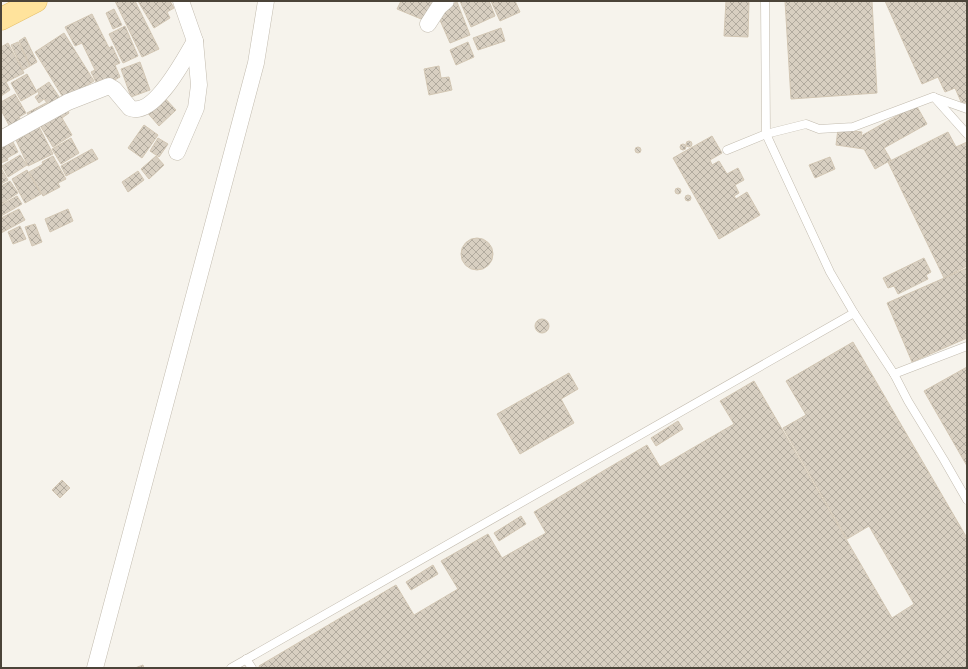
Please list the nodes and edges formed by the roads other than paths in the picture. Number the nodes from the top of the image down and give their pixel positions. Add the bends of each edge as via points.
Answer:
1 (36, 1) edge
2 (181, 1) edge
3 (266, 1) edge
4 (446, 1) edge
5 (765, 1) edge
6 (1, 19) edge
7 (428, 24) dead end
8 (195, 41) junction
9 (933, 97) junction
10 (967, 108) edge
11 (766, 134) junction
12 (967, 134) edge
13 (1, 139) edge
14 (727, 150) dead end
15 (177, 152) dead end
16 (854, 313) junction
17 (967, 346) edge
18 (894, 374) junction
19 (967, 500) edge
20 (246, 659) junction
21 (96, 668) edge
22 (231, 668) edge
23 (252, 668) edge

1 - 6 main road
2 - 8 street
3 - 21 street via 256,63
4 - 7 street via 439,6
5 - 11 lane
8 - 13 street via 165,89 156,99 140,108 130,108 109,86 68,102
8 - 15 street via 198,98
9 - 10 lane
9 - 11 lane via 853,127 819,129 806,124
9 - 12 lane
11 - 14 lane
11 - 16 lane via 830,272
16 - 18 lane
16 - 20 lane
17 - 18 lane
18 - 19 lane
20 - 22 lane
20 - 23 lane

